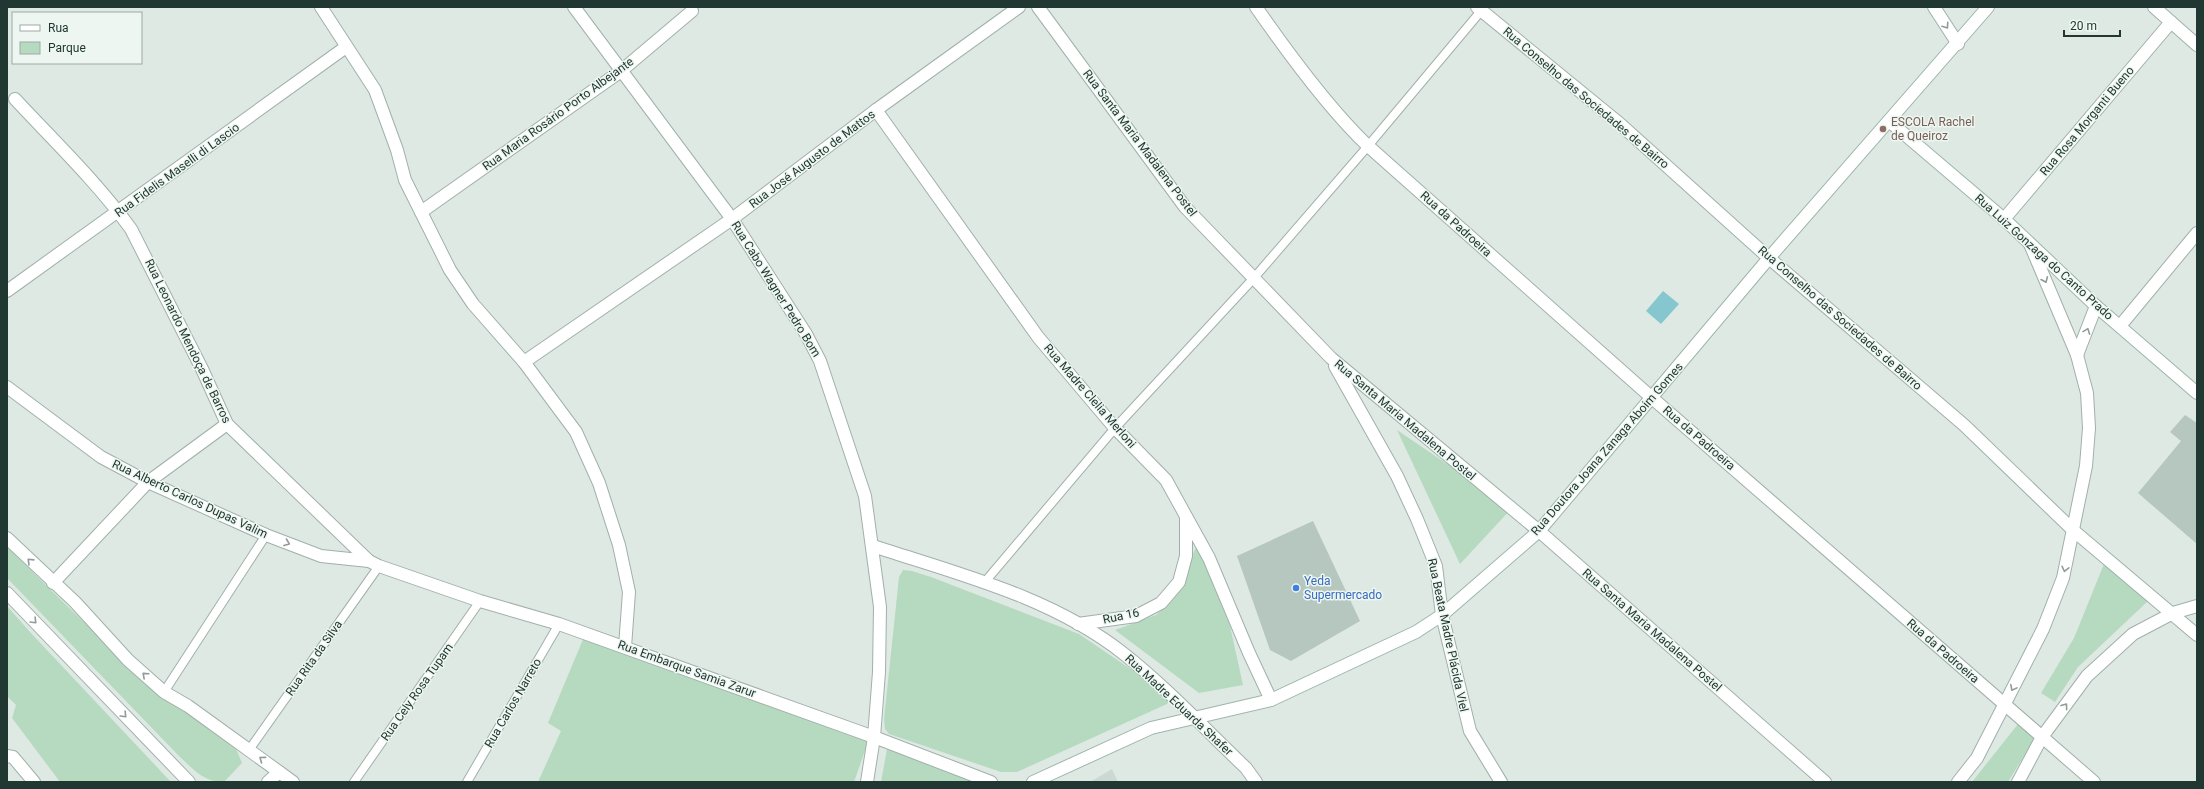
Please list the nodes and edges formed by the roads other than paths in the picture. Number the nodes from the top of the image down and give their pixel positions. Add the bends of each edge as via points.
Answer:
1 (321, 7) edge
2 (574, 7) edge
3 (1019, 7) edge
4 (1038, 7) edge
5 (1256, 7) edge
6 (1934, 7) edge
7 (1988, 7) edge
8 (2154, 7) edge
9 (1479, 9) edge
10 (692, 11) dead end
11 (2170, 22) junction
12 (1958, 44) junction
13 (2197, 45) edge
14 (346, 47) junction
15 (621, 71) junction
16 (15, 99) dead end
17 (876, 110) junction
18 (1890, 121) junction
19 (1368, 146) junction
20 (119, 212) junction
21 (421, 212) junction
22 (732, 219) junction
23 (2004, 219) junction
24 (2197, 232) edge
25 (2030, 244) junction
26 (1770, 258) junction
27 (1253, 279) junction
28 (7, 291) edge
29 (2096, 306) junction
30 (2120, 326) junction
31 (2077, 356) junction
32 (1331, 358) junction
33 (524, 362) junction
34 (7, 387) edge
35 (2197, 393) edge
36 (1651, 397) junction
37 (227, 424) junction
38 (1115, 428) junction
39 (148, 482) junction
40 (1186, 514) junction
41 (1539, 531) junction
42 (2074, 531) junction
43 (266, 535) junction
44 (7, 538) edge
45 (873, 546) junction
46 (374, 563) junction
47 (53, 583) junction
48 (984, 583) junction
49 (7, 593) edge
50 (480, 601) junction
51 (2197, 606) edge
52 (2173, 613) junction
53 (1442, 615) junction
54 (559, 624) junction
55 (1078, 624) junction
56 (2197, 635) edge
57 (625, 647) junction
58 (164, 692) junction
59 (1271, 700) junction
60 (2004, 704) junction
61 (1193, 718) junction
62 (874, 737) junction
63 (2042, 737) junction
64 (249, 750) junction
65 (10, 757) edge
66 (279, 772) junction
67 (34, 782) edge
68 (189, 782) edge
69 (268, 782) edge
70 (293, 782) edge
71 (354, 782) edge
72 (467, 782) edge
73 (867, 782) edge
74 (991, 782) edge
75 (1033, 782) edge
76 (1256, 782) edge
77 (1501, 782) edge
78 (1825, 782) edge
79 (1958, 782) edge
80 (2018, 782) edge
81 (2094, 782) edge

1 - 14 street
2 - 15 street, Rua Cabo Wagner Pedro Bom
3 - 17 street, Rua José Augusto de Mattos
4 - 27 street, Rua Santa Maria Madalena Postel via 1185,207
5 - 19 street, Rua da Padroeira via 1287,50 1354,133
6 -> 12 street
7 - 12 street, Rua Doutora Joana Zanaga Aboim Gomes
8 - 11 street
9 - 19 lane
9 - 26 street, Rua Conselho das Sociedades de Bairro via 1620,124
10 - 15 street, Rua Maria Rosário Porto Albejante
11 - 13 street
11 - 23 street, Rua Rosa Morganti Bueno
12 - 18 street, Rua Doutora Joana Zanaga Aboim Gomes
14 - 20 street, Rua Fidelis Maselli di Lascio
14 - 21 street via 375,90 405,180
15 - 21 street, Rua Maria Rosário Porto Albejante
15 - 22 street, Rua Cabo Wagner Pedro Bom
16 - 20 street, Rua Leonardo Mendoça de Barros
17 - 22 street, Rua José Augusto de Mattos
17 - 38 street, Rua Madre Clelia Merloni via 1038,337
18 - 23 street, Rua Luiz Gonzaga do Canto Prado
18 - 26 street, Rua Doutora Joana Zanaga Aboim Gomes
19 - 27 lane
19 - 36 street, Rua da Padroeira
20 - 28 street, Rua Fidelis Maselli di Lascio
20 - 37 street, Rua Leonardo Mendoça de Barros via 148,259
21 - 33 street via 450,270 473,304
22 - 33 street, Rua José Augusto de Mattos
22 - 45 street, Rua Cabo Wagner Pedro Bom via 820,361 865,496
23 - 25 street, Rua Luiz Gonzaga do Canto Prado
24 - 30 street
25 - 29 street, Rua Luiz Gonzaga do Canto Prado
25 -> 31 street
26 - 36 street, Rua Doutora Joana Zanaga Aboim Gomes
26 - 42 street, Rua Conselho das Sociedades de Bairro via 1964,425
27 - 32 street, Rua Santa Maria Madalena Postel
27 - 38 lane
29 - 30 street, Rua Luiz Gonzaga do Canto Prado
31 -> 29 street
30 - 35 street, Rua Luiz Gonzaga do Canto Prado
31 - 42 street via 2087,393 2089,428 2086,466
32 - 41 street, Rua Santa Maria Madalena Postel
32 - 53 street, Rua Beata Madre Plácida Viel via 1397,476 1417,519 1436,566
33 - 57 street via 576,432 599,483 619,545 628,592
34 - 39 street, Rua Alberto Carlos Dupas Valim via 101,457
36 - 41 street, Rua Doutora Joana Zanaga Aboim Gomes
36 - 60 street, Rua da Padroeira
37 - 39 street
37 - 46 street, Rua Leonardo Mendoça de Barros
38 - 40 street, Rua Madre Clelia Merloni via 1166,480
38 - 48 lane
39 - 43 street, Rua Alberto Carlos Dupas Valim
39 - 47 street
40 - 55 street, Rua 16 via 1186,556 1179,582 1161,603 1136,616
40 - 59 street, Rua Madre Clelia Merloni via 1210,558
41 - 53 street, Rua Doutora Joana Zanaga Aboim Gomes
41 - 78 street, Rua Santa Maria Madalena Postel
42 - 52 street, Rua Conselho das Sociedades de Bairro
42 -> 60 street via 2063,578 2043,629
43 -> 46 street, Rua Alberto Carlos Dupas Valim via 321,556
43 - 58 lane
47 -> 44 street
45 - 48 street, Rua Madre Eduarda Shafer
45 - 62 street, Rua Cabo Wagner Pedro Bom via 880,606 879,672
46 - 50 street, Rua Embarque Samia Zarur
46 - 64 lane, Rua Rita da Silva
58 -> 47 street via 128,660 75,602
48 - 55 street, Rua Madre Eduarda Shafer via 1028,599
49 -> 68 street
50 - 54 street, Rua Embarque Samia Zarur
50 - 71 lane, Rua Cely Rosa Tupam
51 - 52 street
52 - 56 street, Rua Conselho das Sociedades de Bairro
63 -> 52 street via 2087,676 2133,634
53 - 59 street, Rua Doutora Joana Zanaga Aboim Gomes via 1416,632
53 - 77 street, Rua Beata Madre Plácida Viel via 1470,731
54 - 57 street, Rua Embarque Samia Zarur
54 - 72 lane, Rua Carlos Narreto
55 - 61 street, Rua Madre Eduarda Shafer via 1124,654
57 - 62 street, Rua Embarque Samia Zarur
58 - 64 street
59 - 61 street, Rua Doutora Joana Zanaga Aboim Gomes
60 - 63 street, Rua da Padroeira
60 - 79 street via 1977,758
61 - 75 street, Rua Doutora Joana Zanaga Aboim Gomes via 1151,728
61 - 76 street, Rua Madre Eduarda Shafer via 1246,768
62 - 73 street, Rua Cabo Wagner Pedro Bom
62 - 74 street, Rua Embarque Samia Zarur
63 - 80 street
63 - 81 street, Rua da Padroeira
66 -> 64 street
65 - 67 street
66 - 69 street
66 - 70 street

